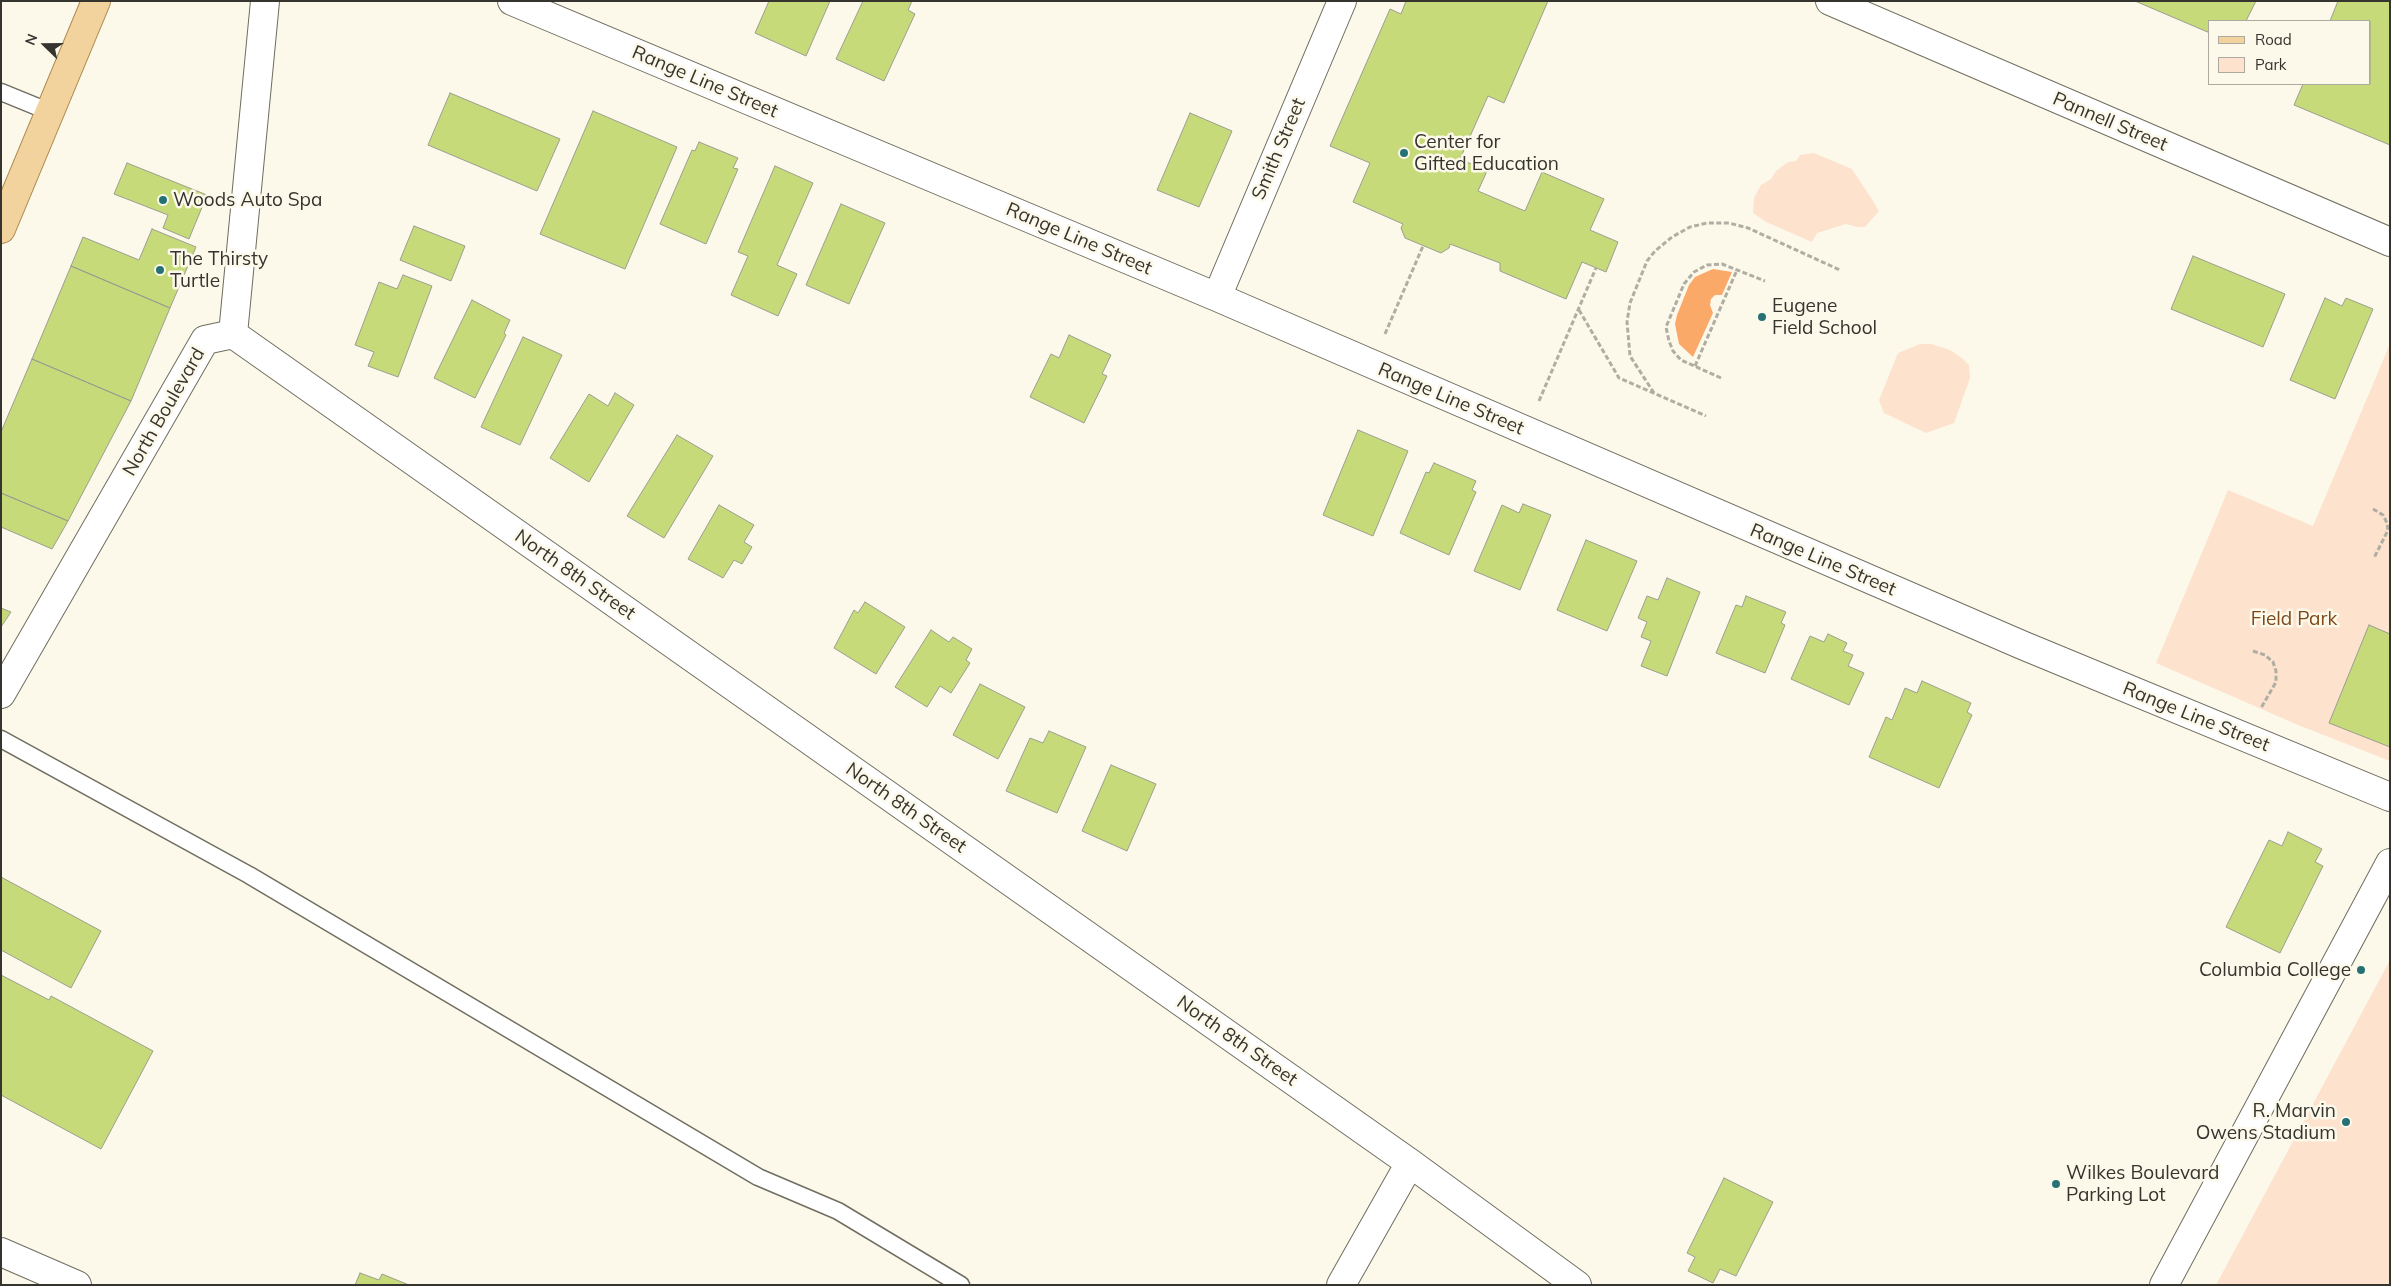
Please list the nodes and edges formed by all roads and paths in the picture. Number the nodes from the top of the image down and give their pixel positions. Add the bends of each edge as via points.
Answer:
1 (96, 1) edge
2 (265, 1) edge
3 (512, 1) edge
4 (1342, 1) edge
5 (1830, 1) edge
6 (1, 92) edge
7 (50, 112) junction
8 (1, 229) edge
9 (2390, 242) edge
10 (1423, 246) dead end
11 (1596, 268) dead end
12 (1737, 270) junction
13 (1840, 270) dead end
14 (1765, 281) dead end
15 (1217, 297) junction
16 (1579, 309) junction
17 (233, 334) junction
18 (1371, 364) junction
19 (1695, 366) junction
20 (1722, 378) dead end
21 (1654, 393) junction
22 (1706, 416) dead end
23 (1526, 432) junction
24 (2373, 509) dead end
25 (2374, 558) dead end
26 (2253, 651) dead end
27 (1, 694) edge
28 (2261, 709) dead end
29 (1, 739) edge
30 (2390, 797) edge
31 (2390, 864) edge
32 (1410, 1163) junction
33 (1, 1252) edge
34 (77, 1285) edge
35 (961, 1285) edge
36 (1340, 1285) edge
37 (1577, 1285) edge
38 (2164, 1285) edge

1 - 7 main road
2 - 17 street
3 - 15 street, Range Line Street
4 - 15 street, Smith Street
5 - 9 street, Pannell Street
6 - 7 lane
7 - 8 main road
10 - 18 path
11 - 16 path
12 - 14 path
12 - 19 path
12 - 19 path via 1722,264 1707,266 1694,272 1684,284 1666,327 1673,350 1681,360
13 - 21 path via 1748,228 1729,223 1690,227 1672,237 1647,261 1630,303 1627,322 1630,356
15 - 18 street, Range Line Street
16 - 21 path via 1619,378
16 - 23 path
17 - 27 street, North Boulevard via 205,340
17 - 32 street, North 8th Street
18 - 23 street, Range Line Street
19 - 20 path
21 - 22 path
23 - 30 street, Range Line Street via 2022,645
24 - 25 path via 2383,515 2388,530
26 - 28 path via 2273,662 2276,671 2276,682
29 - 35 lane via 249,875 758,1177 838,1211
31 - 38 street
32 - 36 street
32 - 37 street, North 8th Street
33 - 34 street

